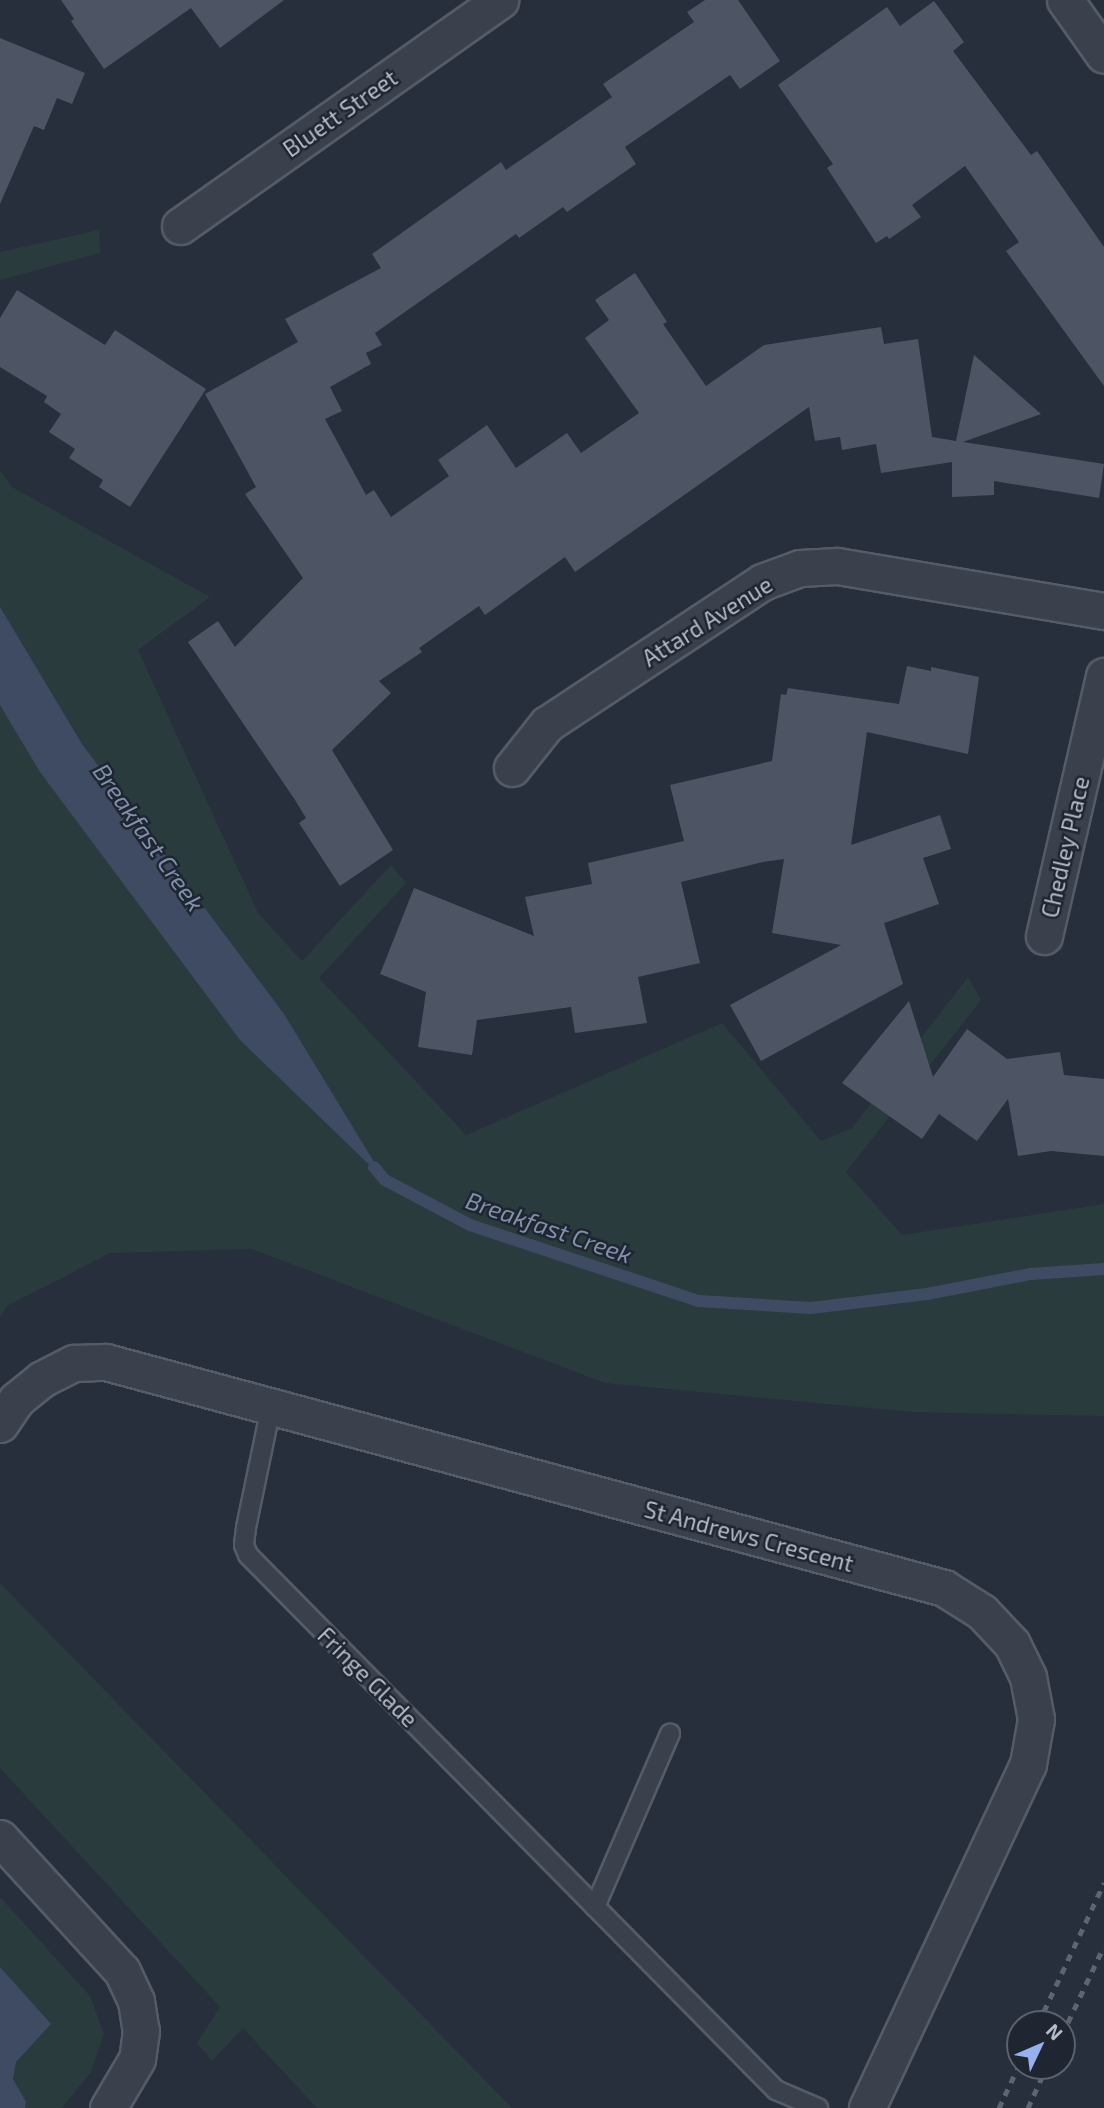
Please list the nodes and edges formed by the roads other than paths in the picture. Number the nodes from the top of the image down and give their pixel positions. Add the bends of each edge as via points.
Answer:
1 (500, 0) edge
2 (1065, 0) edge
3 (1104, 55) edge
4 (180, 226) dead end
5 (1104, 611) edge
6 (1104, 676) edge
7 (512, 768) dead end
8 (1044, 936) dead end
9 (271, 1407) junction
10 (0, 1424) edge
11 (670, 1734) dead end
12 (0, 1838) edge
13 (596, 1907) junction
14 (108, 2108) edge
15 (818, 2108) edge
16 (867, 2108) edge

1 - 4 street, Bluett Street
2 - 3 street
5 - 7 street, Attard Avenue via 837,566 800,568 762,582 547,724
6 - 8 street, Chedley Place
9 - 10 street, St Andrews Crescent via 106,1362 74,1363 42,1379 16,1400
9 - 13 lane, Fringe Glade via 246,1528 248,1555
9 - 16 street, St Andrews Crescent via 944,1588 982,1612 1012,1644 1028,1677 1036,1719 1028,1764
11 - 13 lane
12 - 14 street via 122,1971 136,2001 141,2031 137,2059
13 - 15 lane, Fringe Glade via 776,2090

